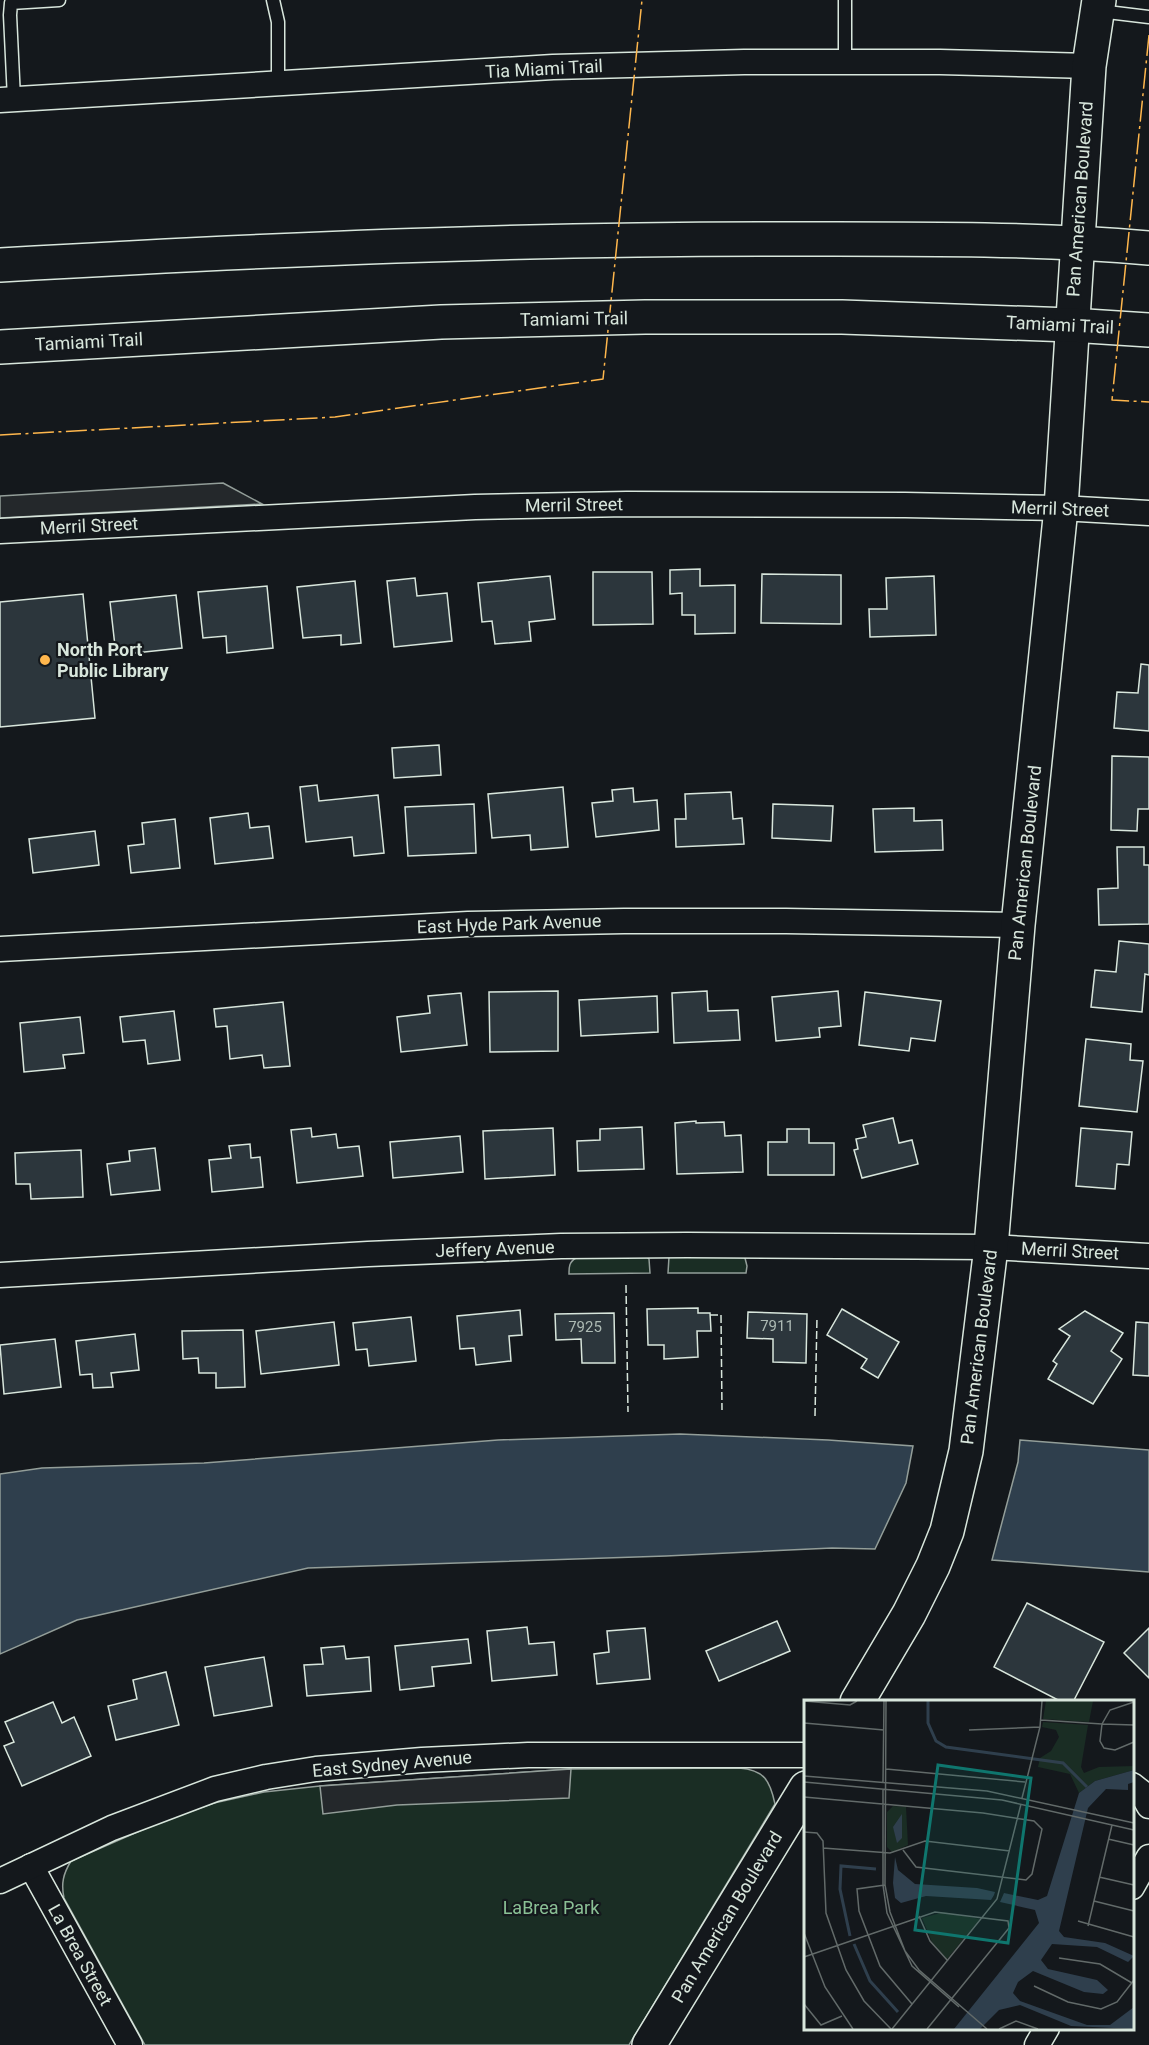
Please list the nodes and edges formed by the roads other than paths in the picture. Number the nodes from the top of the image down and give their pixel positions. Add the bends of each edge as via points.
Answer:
1 (59, 0) edge
2 (273, 0) edge
3 (845, 0) edge
4 (1098, 5) edge
5 (11, 6) edge
6 (1149, 17) edge
7 (845, 62) junction
8 (1089, 66) junction
9 (278, 84) junction
10 (7, 100) edge
11 (1076, 242) junction
12 (1149, 248) edge
13 (0, 265) edge
14 (1071, 325) junction
15 (1149, 330) edge
16 (0, 347) edge
17 (1061, 508) junction
18 (1149, 513) edge
19 (0, 531) edge
20 (1018, 925) junction
21 (0, 949) edge
22 (991, 1247) junction
23 (1149, 1256) edge
24 (0, 1275) edge
25 (858, 1700) edge
26 (804, 1755) edge
27 (1134, 1787) edge
28 (804, 1791) edge
29 (1149, 1806) edge
30 (1149, 1857) edge
31 (31, 1866) junction
32 (0, 1881) edge
33 (1134, 1883) edge
34 (1046, 2030) edge
35 (130, 2045) edge
36 (649, 2045) edge
37 (1036, 2045) edge

1 - 5 lane
2 - 9 lane via 278,22
3 - 7 lane
4 - 6 lane
4 - 8 main road, Pan American Boulevard
5 - 10 lane
7 - 8 street, Tia Miami Trail
7 - 9 street, Tia Miami Trail via 553,67
8 - 11 main road, Pan American Boulevard
9 - 10 street, Tia Miami Trail
11 - 12 main road
11 - 13 main road via 645,238
11 - 14 main road, Pan American Boulevard
14 - 15 main road, Tamiami Trail
14 - 16 main road, Tamiami Trail via 842,317 509,320
14 - 17 main road, Pan American Boulevard
17 - 18 street, Merril Street
17 - 19 street, Merril Street via 627,504 475,507
17 - 20 main road, Pan American Boulevard
20 - 21 street, East Hyde Park Avenue via 786,921 468,924
20 - 22 main road, Pan American Boulevard
22 - 23 street, Merril Street
22 - 24 street, Jeffery Avenue via 554,1247
22 - 25 main road, Pan American Boulevard via 966,1451 947,1532 909,1614
26 - 31 street, East Sydney Avenue via 528,1755 316,1769 214,1789 112,1828
27 - 29 street
28 - 36 main road, Pan American Boulevard
30 - 33 street
31 - 32 street, East Sydney Avenue
31 - 35 street, La Brea Street
34 - 37 street

